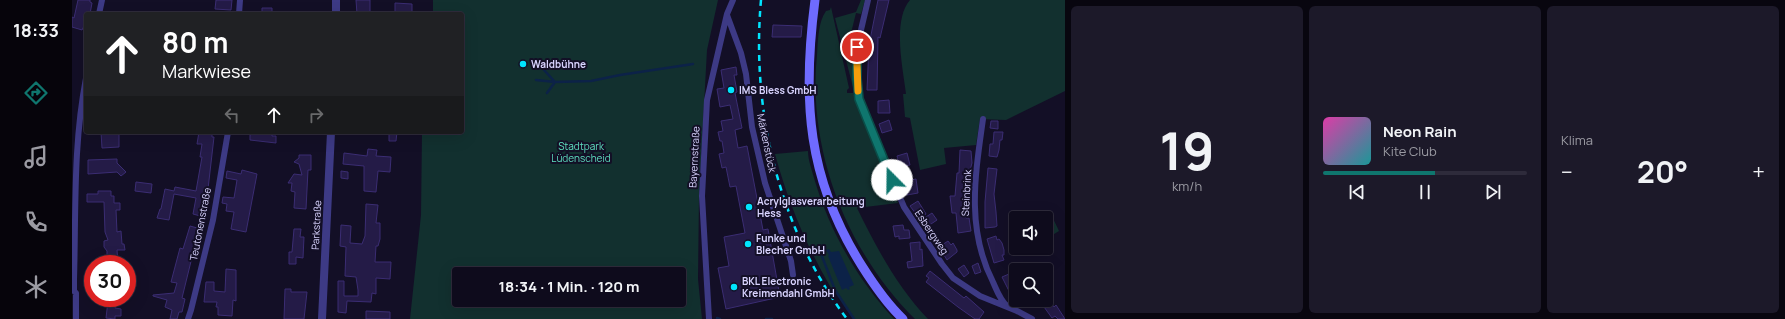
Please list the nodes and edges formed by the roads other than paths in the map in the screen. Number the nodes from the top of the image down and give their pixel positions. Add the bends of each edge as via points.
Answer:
1 (102, 0) edge
2 (240, 0) edge
3 (336, 0) edge
4 (733, 0) edge
5 (815, 0) edge
6 (868, 0) edge
7 (99, 12) edge
8 (239, 12) edge
9 (336, 12) edge
10 (727, 14) junction
11 (84, 92) edge
12 (983, 119) dead end
13 (228, 134) edge
14 (331, 134) edge
15 (74, 159) edge
16 (793, 275) dead end
17 (1010, 308) junction
18 (76, 319) edge
19 (188, 319) edge
20 (322, 319) edge
21 (709, 319) edge
22 (903, 319) edge
23 (1032, 319) edge

1 - 7 street
2 - 8 street
3 - 9 street
4 - 10 street, Bayernstraße
5 - 22 main road via 809,50 808,94 813,142 820,176 855,254 882,295
6 - 17 street, Esbergweg via 857,47 859,99 904,207 953,278 989,300
10 - 16 street, Märkenstück via 746,74 752,127 765,183 791,261
10 - 21 street, Bayernstraße via 707,100 702,196
11 - 15 street
12 - 17 street, Steinbrink via 974,209 977,238 983,262 1003,302
13 - 19 street, Teutonenstraße via 213,220
14 - 20 street, Parkstraße
15 - 18 street
17 - 23 street, Esbergweg

